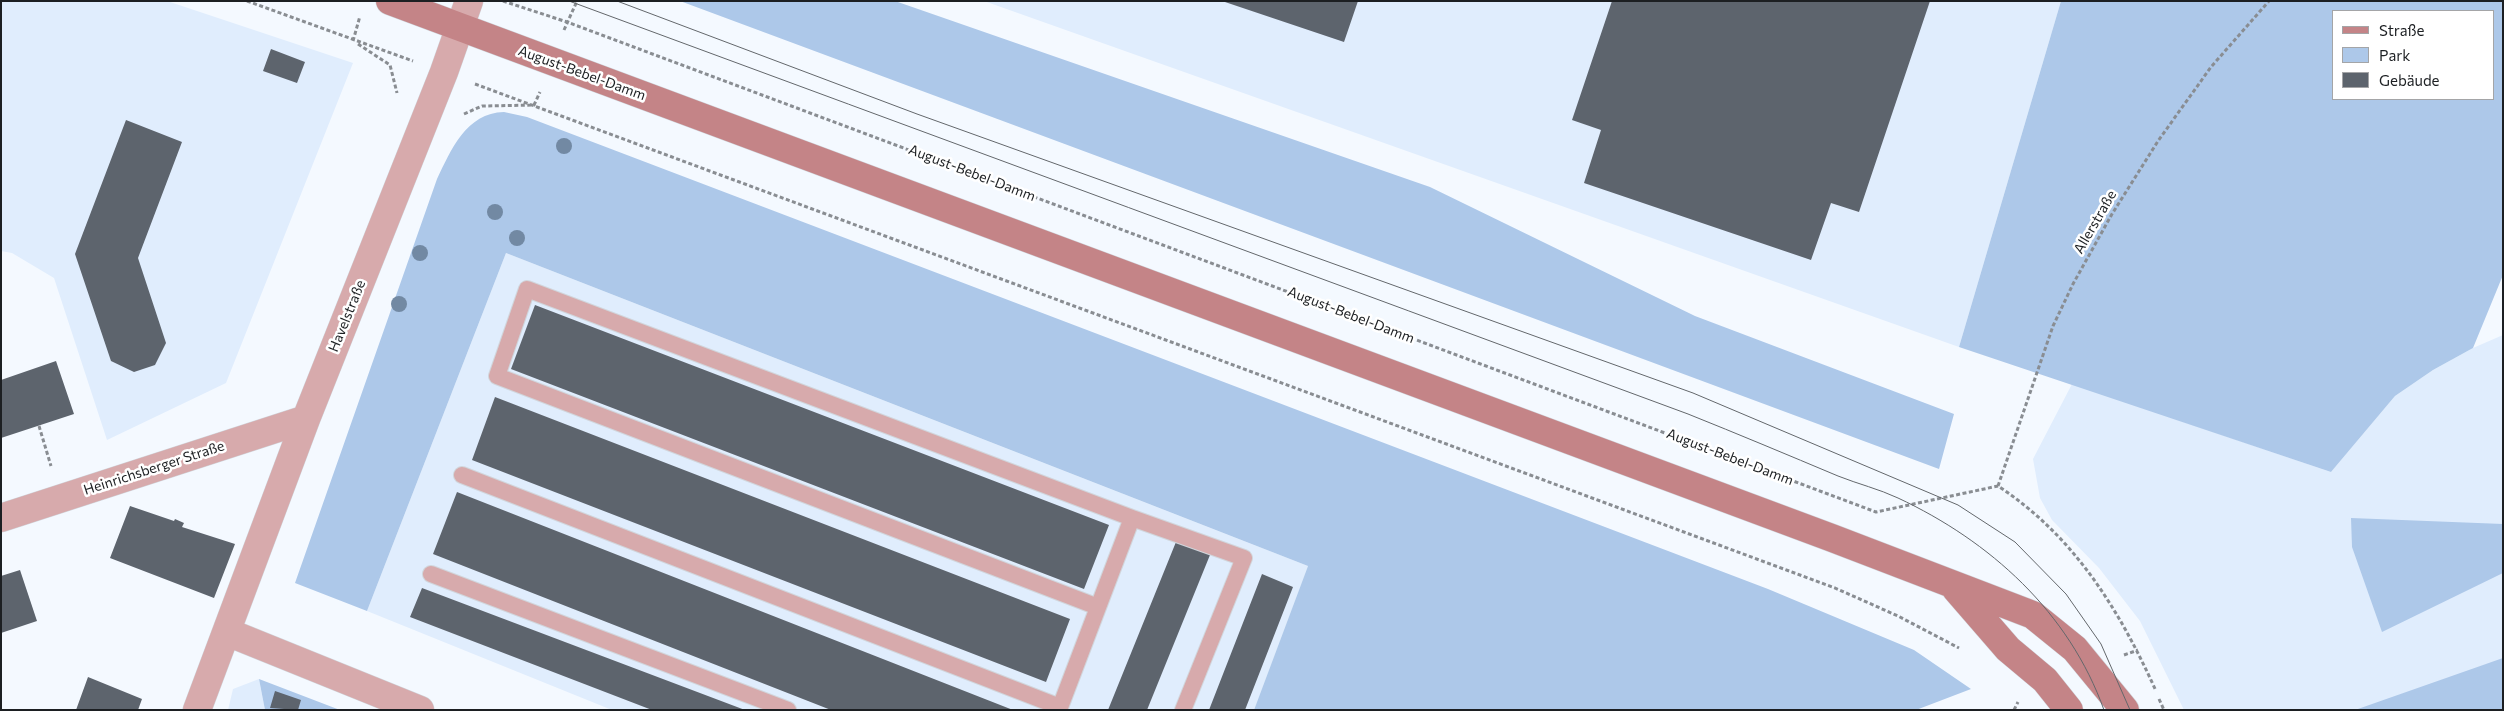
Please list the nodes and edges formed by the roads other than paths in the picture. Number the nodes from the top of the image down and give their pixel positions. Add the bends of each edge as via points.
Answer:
1 (390, 1) edge
2 (469, 1) edge
3 (460, 27) junction
4 (306, 419) junction
5 (462, 474) dead end
6 (1, 518) edge
7 (1132, 518) junction
8 (431, 574) dead end
9 (1954, 586) junction
10 (1098, 607) junction
11 (227, 632) junction
12 (1060, 708) edge
13 (197, 710) edge
14 (420, 710) edge
15 (788, 710) edge
16 (1183, 710) edge
17 (2069, 710) edge
18 (2125, 710) edge

1 - 3 main road, August-Bebel-Damm
2 - 3 street, Havelstraße
3 - 4 street, Havelstraße
3 - 9 main road, August-Bebel-Damm
4 - 6 street, Heinrichsberger Straße
4 - 11 street, Havelstraße
5 - 12 lane
7 - 10 lane
7 - 10 lane via 527,289 497,376
7 - 16 lane via 1244,558
8 - 15 lane
9 - 17 main road, August-Bebel-Damm via 2008,649 2045,680
9 - 18 main road, August-Bebel-Damm via 2033,616 2074,649
10 - 12 lane
11 - 13 street, Havelstraße
11 - 14 street

